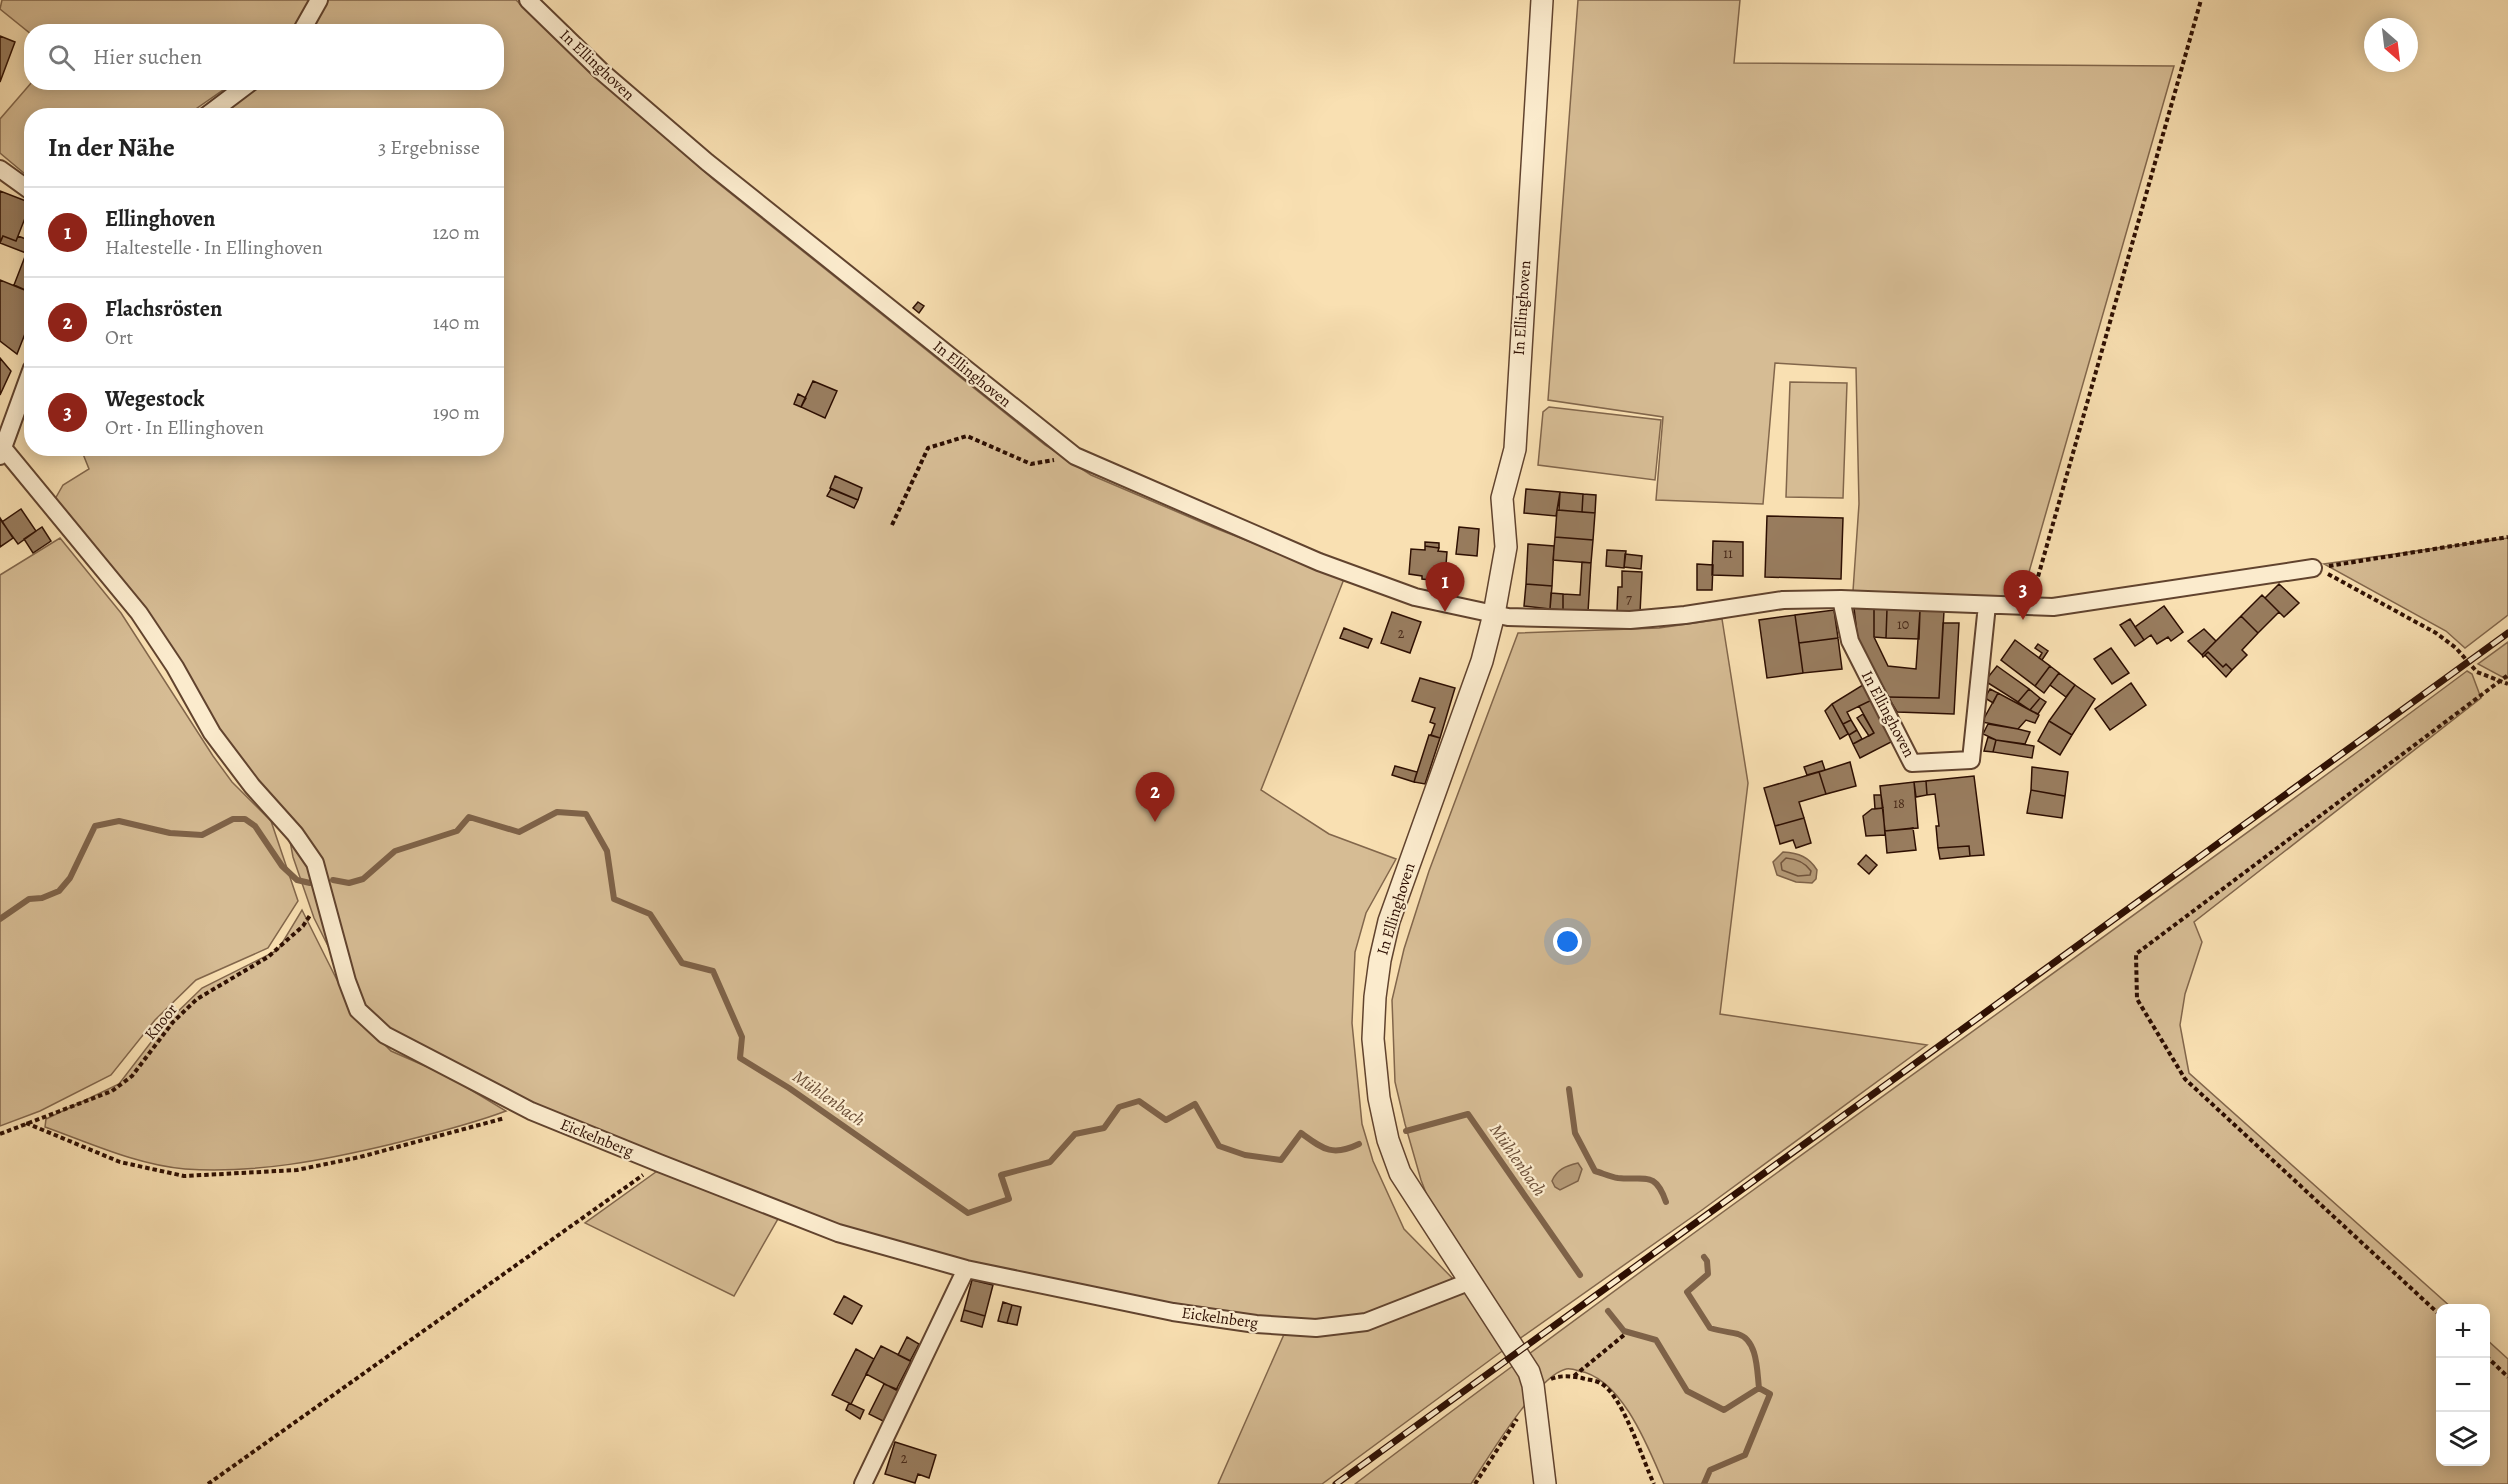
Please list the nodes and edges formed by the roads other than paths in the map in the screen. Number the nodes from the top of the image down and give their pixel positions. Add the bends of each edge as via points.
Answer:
1 (319, 0) edge
2 (528, 0) edge
3 (1542, 0) edge
4 (306, 24) edge
5 (240, 90) edge
6 (217, 108) edge
7 (0, 169) edge
8 (24, 186) edge
9 (24, 391) edge
10 (2, 453) edge
11 (2313, 568) road end
12 (1841, 599) junction
13 (1988, 605) junction
14 (1494, 614) junction
15 (966, 1269) junction
16 (1471, 1281) junction
17 (863, 1484) edge
18 (1545, 1484) edge

1 - 4 street
2 - 14 street, In Ellinghoven via 601,71 707,162 1075,456 1330,566 1415,597
3 - 14 street, In Ellinghoven via 1515,449 1502,498 1506,547
5 - 6 street
7 - 8 street
9 - 10 street
10 - 15 street, Eickelnberg via 139,613 212,732 315,863 358,1010 385,1035 531,1111 659,1163 838,1233
11 - 13 street, In Ellinghoven via 2053,607
12 - 13 street, In Ellinghoven
12 - 13 street, In Ellinghoven via 1850,641 1912,762 1971,760
12 - 14 street, In Ellinghoven via 1783,600 1630,620
14 - 16 street, In Ellinghoven via 1482,661 1389,921 1375,997 1373,1039 1378,1098 1400,1173
15 - 16 street, Eickelnberg via 1173,1312 1316,1328 1366,1322
15 - 17 street
16 - 18 street via 1529,1372

